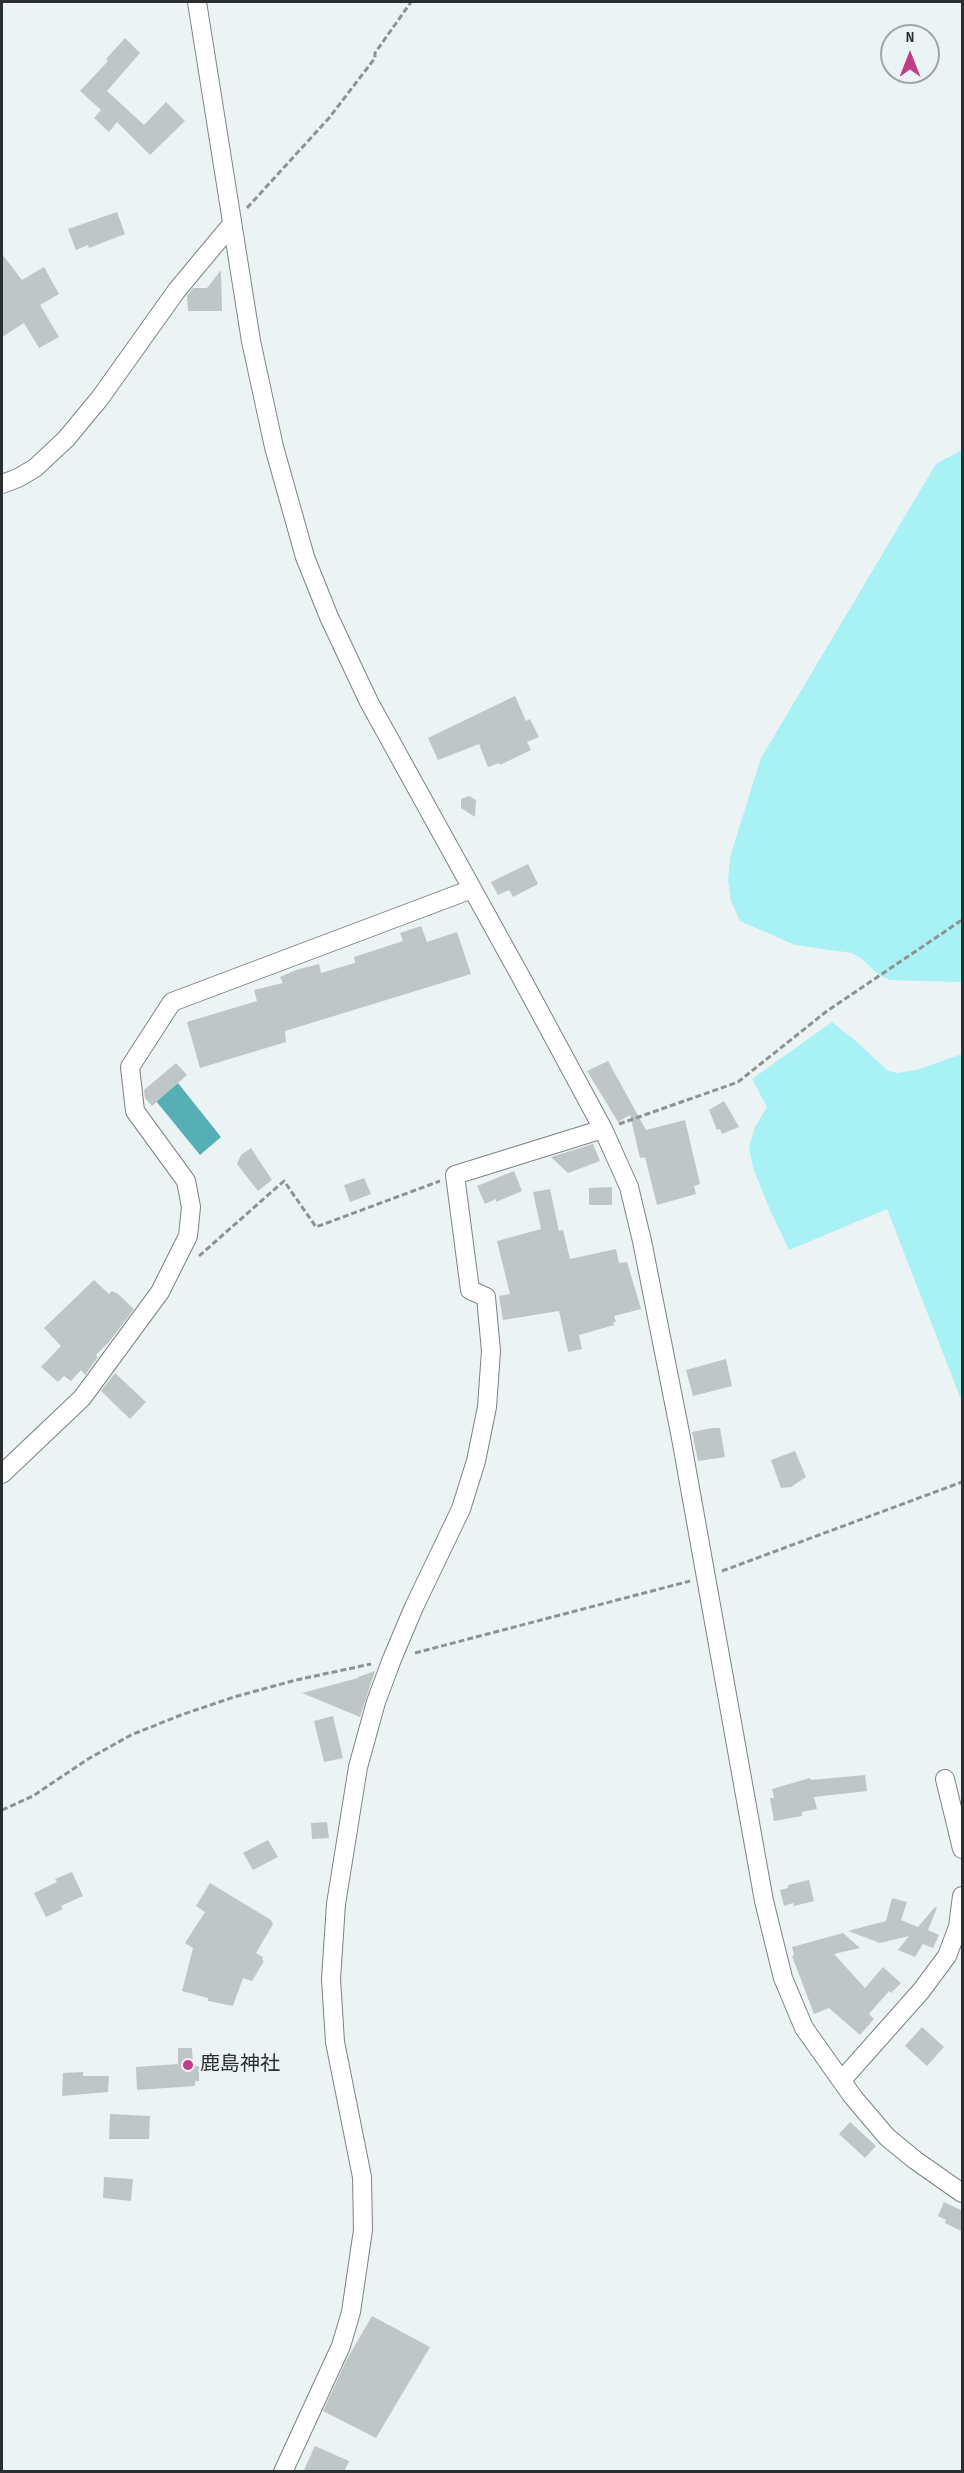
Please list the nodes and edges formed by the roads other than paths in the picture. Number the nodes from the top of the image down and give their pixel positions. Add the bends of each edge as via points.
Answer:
1 (196, 2) edge
2 (232, 225) junction
3 (2, 484) edge
4 (472, 889) junction
5 (603, 1129) junction
6 (2, 1474) edge
7 (945, 1779) dead end
8 (963, 1849) edge
9 (963, 1896) edge
10 (842, 2080) junction
11 (963, 2193) edge
12 (283, 2472) edge

1 - 2 street
2 - 3 street via 177,290 66,439 35,468
2 - 4 street via 267,414 305,557 369,702
4 - 5 street
4 - 6 street via 172,1002 130,1067 135,1111 186,1180 191,1208 188,1236 159,1292 82,1398
5 - 10 street via 629,1187 642,1240 762,1891 783,1978 804,2028
5 - 12 street via 455,1175 471,1290 486,1297 491,1351 487,1407 461,1509 392,1659 358,1767 336,1904 331,1979 335,2042 362,2177 363,2230 351,2312 341,2346
7 - 8 street
9 - 10 street via 958,1927 946,1956 921,1991
10 - 11 street via 887,2137

